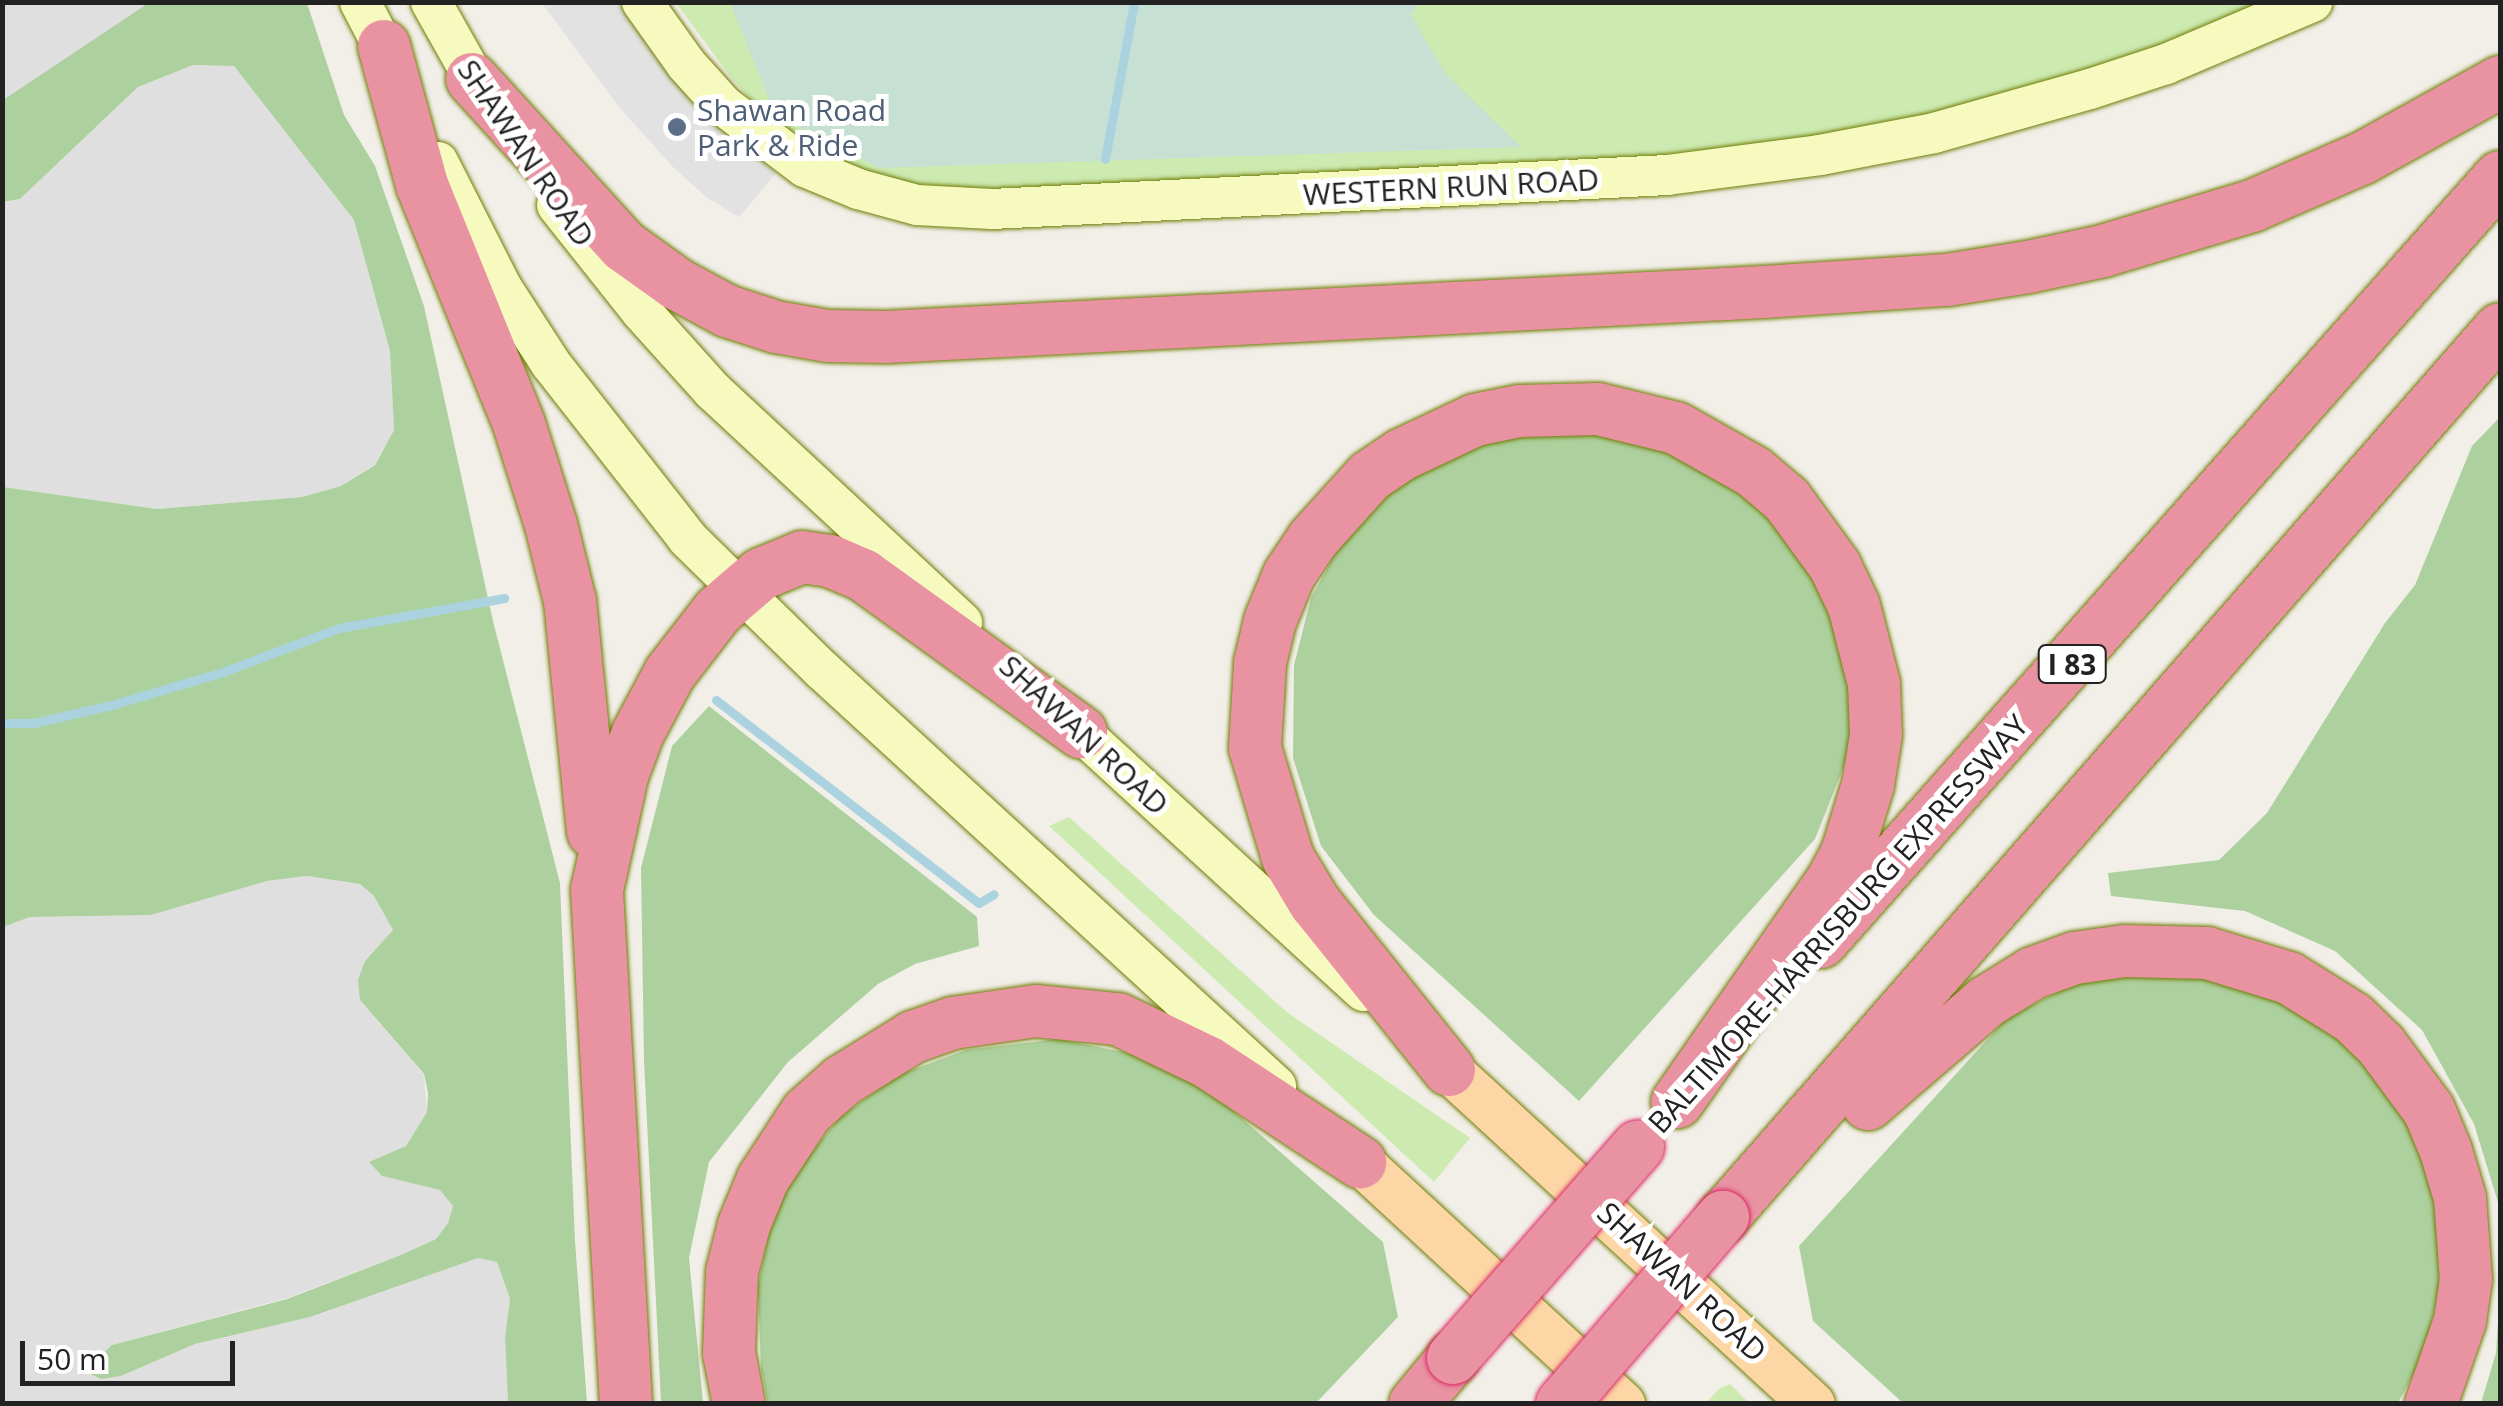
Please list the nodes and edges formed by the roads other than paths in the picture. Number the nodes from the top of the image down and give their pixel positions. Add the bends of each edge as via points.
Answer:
1 (431, 2) edge
2 (642, 2) edge
3 (2312, 2) edge
4 (372, 17) edge
5 (472, 79) junction
6 (2500, 82) edge
7 (2500, 176) edge
8 (2500, 328) edge
9 (2315, 540) junction
10 (738, 591) junction
11 (1082, 732) junction
12 (597, 890) junction
13 (1449, 1070) junction
14 (1678, 1102) junction
15 (1868, 1104) junction
16 (1360, 1162) junction
17 (1736, 1229) junction
18 (626, 1404) edge
19 (739, 1404) edge
20 (1415, 1404) edge
21 (1562, 1404) edge
22 (1608, 1404) edge
23 (1622, 1404) edge
24 (1812, 1404) edge
25 (2431, 1404) edge

1 - 5 main road, SHAWAN ROAD
2 - 3 main road, WESTERN RUN ROAD via 724,106 805,167 917,205 992,208 1667,176 1820,155 1934,134 2090,89
4 - 10 main road via 460,210 522,319 645,488
4 - 12 highway via 422,185 519,424 561,563 585,731
5 - 6 highway via 624,246 677,284 776,328 886,337 1764,292 1996,272 2103,251 2252,206 2362,158
5 - 11 main road, SHAWAN ROAD via 564,214 713,391
7 - 14 highway, BALTIMORE-HARRISBURG EXPRESSWAY / I 83
8 - 9 highway
9 - 15 highway via 2100,822
9 - 17 highway
10 - 11 highway via 783,563 830,560 863,575
10 - 12 highway via 670,673 638,733
10 - 16 main road
11 - 13 main road, SHAWAN ROAD
12 - 18 highway
13 - 14 highway via 1315,903 1288,858 1255,748 1260,663 1290,576 1312,539 1370,476 1475,420 1519,411 1598,409 1702,440 1786,500 1842,580 1874,684 1876,735 1847,854
13 - 24 main road, SHAWAN ROAD
14 - 20 highway, BALTIMORE-HARRISBURG EXPRESSWAY / I 83, bridge
15 - 17 highway
15 - 25 highway via 1986,1002 2075,958 2125,951 2208,953 2289,978 2381,1044 2429,1110 2446,1151 2460,1198 2466,1279 2460,1321
16 - 19 highway via 1209,1064 1118,1020 1036,1011 953,1023 914,1037 842,1081 807,1112 763,1179 732,1272 729,1353
16 - 23 main road
17 - 21 highway, bridge
17 - 22 highway

